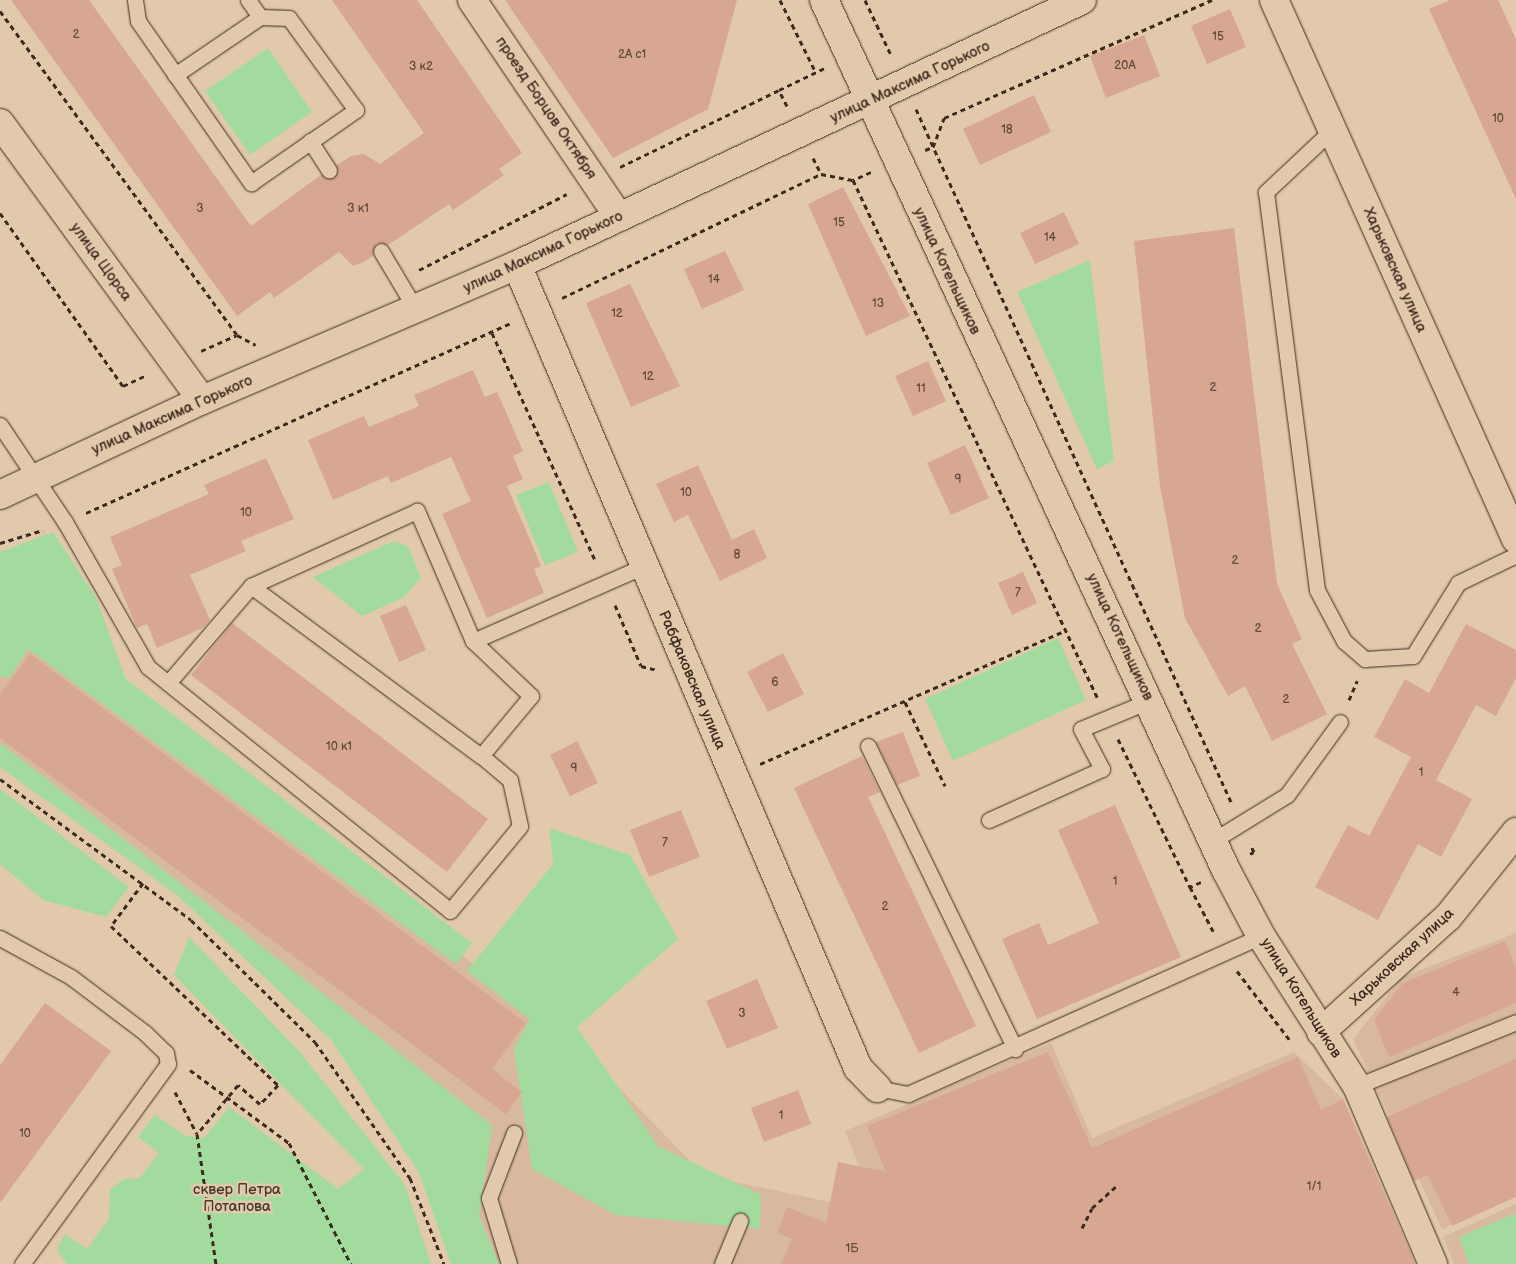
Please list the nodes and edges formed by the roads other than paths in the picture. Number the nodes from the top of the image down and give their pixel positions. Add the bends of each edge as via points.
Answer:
1 (135, 0) edge
2 (248, 0) edge
3 (472, 0) edge
4 (824, 0) edge
5 (1082, 0) edge
6 (1274, 0) edge
7 (260, 16) junction
8 (175, 75) junction
9 (871, 101) junction
10 (1332, 130) junction
11 (4, 137) edge
12 (310, 141) junction
13 (329, 170) dead end
14 (619, 217) junction
15 (381, 250) dead end
16 (517, 265) junction
17 (416, 310) junction
18 (202, 400) junction
19 (0, 425) edge
20 (36, 475) junction
21 (0, 495) edge
22 (1516, 539) edge
23 (1516, 555) edge
24 (644, 566) junction
25 (251, 586) junction
26 (473, 641) junction
27 (168, 683) junction
28 (1149, 701) junction
29 (1340, 722) road end
30 (868, 746) dead end
31 (480, 756) junction
32 (989, 820) dead end
33 (1516, 832) edge
34 (1214, 840) junction
35 (1261, 936) junction
36 (0, 938) edge
37 (1516, 1022) edge
38 (1321, 1032) junction
39 (1015, 1049) junction
40 (1357, 1086) junction
41 (877, 1088) joint
42 (514, 1133) dead end
43 (740, 1221) dead end
44 (22, 1264) edge
45 (509, 1264) edge
46 (722, 1264) edge
47 (1433, 1264) edge

1 - 8 lane via 138,22
2 - 7 lane
3 - 14 street, проезд Борцов Октября
4 - 9 street, улица Котельщиков
5 - 9 street, улица Максима Горького
6 - 10 street, Харьковская улица
7 - 8 lane
7 - 12 lane via 289,18 356,110
8 - 12 lane via 251,183
9 - 14 street, улица Максима Горького
9 - 28 street, улица Котельщиков
10 - 22 street, Харьковская улица
10 - 23 lane via 1266,192 1317,590 1344,641 1365,659 1413,656 1458,584
11 - 18 street, улица Щорса
12 - 13 lane
14 - 16 street, улица Максима Горького
15 - 17 lane
16 - 17 street, улица Максима Горького
16 - 24 street, Рабфаковская улица
17 - 18 street, улица Максима Горького
18 - 20 street, улица Максима Горького
19 - 20 lane
20 - 21 street, улица Максима Горького
20 - 27 lane via 148,666
24 - 26 lane
24 - 41 street, Рабфаковская улица via 858,1068
25 - 26 lane via 417,511
25 - 27 lane
25 - 31 lane
26 - 31 lane via 531,696
27 - 31 lane via 450,911 520,826 510,780
28 - 32 lane via 1081,729 1102,769
28 - 34 street, улица Котельщиков
29 - 34 lane via 1287,795
30 - 39 lane
33 - 38 street, Харьковская улица via 1448,916
34 - 35 street, улица Котельщиков
35 - 38 street, улица Котельщиков
35 - 39 lane
36 - 44 lane via 71,977 166,1053 165,1072
37 - 40 lane
38 - 40 street, улица Котельщиков
39 - 41 lane via 908,1094
40 - 47 street, улица Котельщиков
42 - 45 lane via 488,1198
43 - 46 lane

